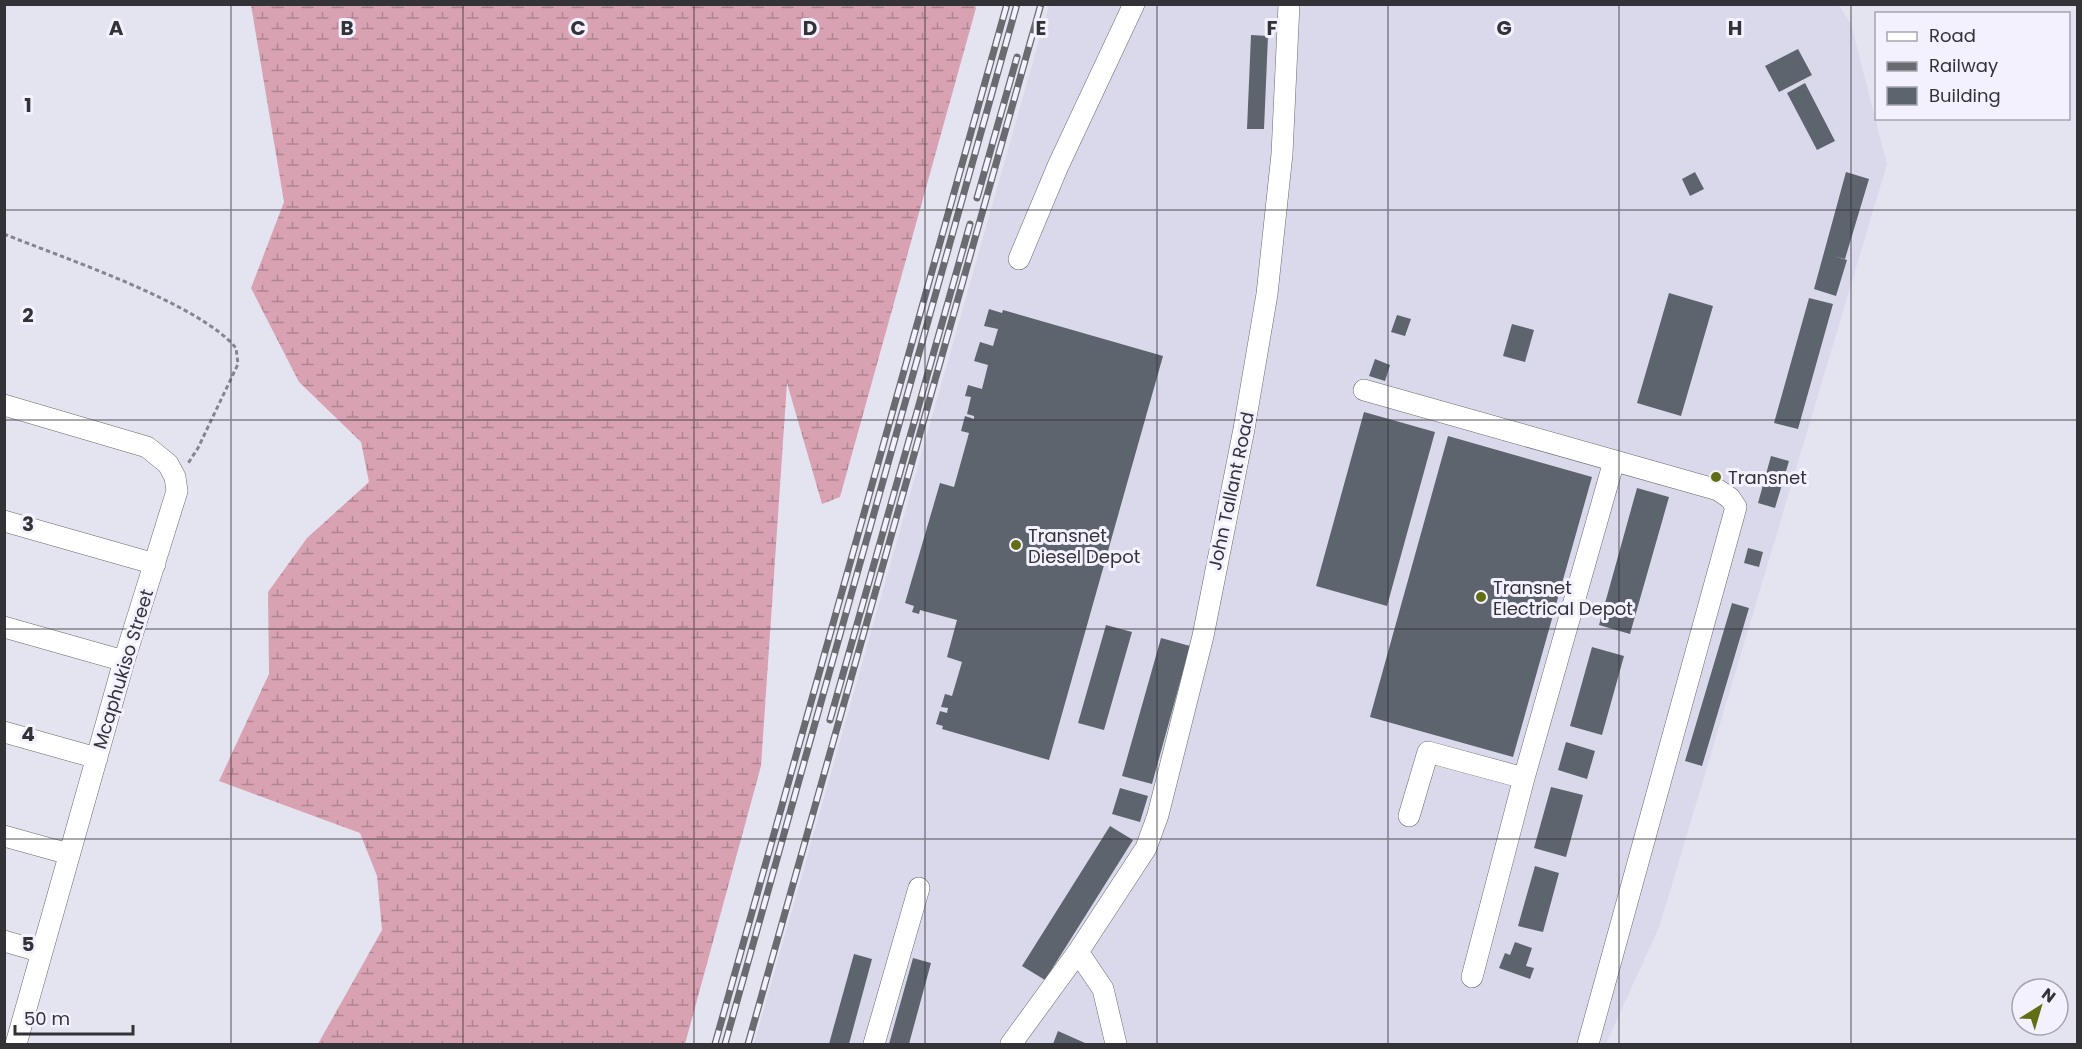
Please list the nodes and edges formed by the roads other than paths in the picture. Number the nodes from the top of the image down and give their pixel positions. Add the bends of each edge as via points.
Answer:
1 (1134, 4) edge
2 (1289, 4) edge
3 (1019, 259) dead end
4 (1364, 390) dead end
5 (4, 405) edge
6 (1614, 461) junction
7 (4, 521) edge
8 (155, 564) junction
9 (4, 627) edge
10 (124, 661) junction
11 (4, 732) edge
12 (97, 758) junction
13 (1524, 778) junction
14 (1409, 816) dead end
15 (4, 836) edge
16 (69, 854) junction
17 (919, 888) dead end
18 (4, 941) edge
19 (42, 952) junction
20 (1078, 952) junction
21 (1472, 977) dead end
22 (16, 1044) edge
23 (874, 1044) edge
24 (1011, 1044) edge
25 (1116, 1044) edge
26 (1588, 1044) edge

1 - 3 street
2 - 20 street, John Tallant Road via 1282,154 1267,294 1203,636 1146,848
4 - 6 street
5 - 8 street, Mcaphukiso Street via 147,447 159,454 175,477 174,503
6 - 13 street
6 - 26 street via 1718,490 1736,507
7 - 8 street
8 - 10 street, Mcaphukiso Street
9 - 10 street
10 - 12 street, Mcaphukiso Street
11 - 12 street
12 - 16 street, Mcaphukiso Street
13 - 14 street via 1428,752
13 - 21 street
15 - 16 street
16 - 19 street, Mcaphukiso Street
17 - 23 street
18 - 19 street
19 - 22 street, Mcaphukiso Street
20 - 24 street, John Tallant Road
20 - 25 street via 1103,989

